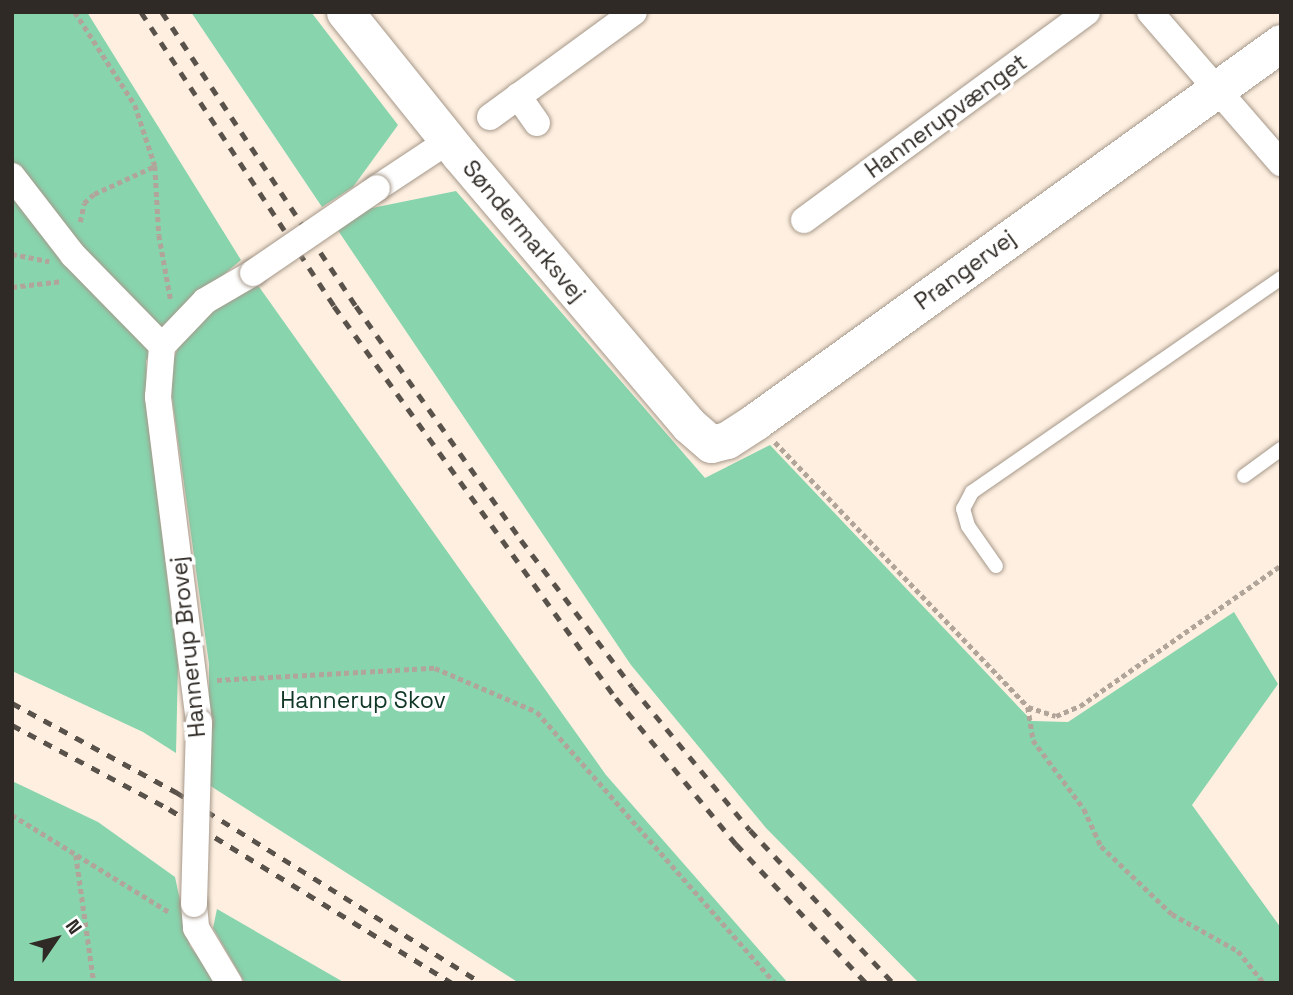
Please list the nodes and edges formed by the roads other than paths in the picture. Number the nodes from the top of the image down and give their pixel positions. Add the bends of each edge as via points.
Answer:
1 (345, 12) edge
2 (635, 12) edge
3 (1087, 12) edge
4 (1150, 12) edge
5 (1281, 43) edge
6 (1216, 88) junction
7 (518, 96) junction
8 (490, 117) dead end
9 (537, 123) dead end
10 (448, 141) junction
11 (1281, 163) edge
12 (12, 176) edge
13 (804, 220) dead end
14 (1281, 278) edge
15 (162, 346) junction
16 (711, 444) joint
17 (1281, 449) edge
18 (1244, 476) dead end
19 (996, 566) dead end
20 (229, 983) edge

1 - 10 street, Søndermarksvej
2 - 7 street
3 - 13 street, Hannerupvænget
4 - 6 street
5 - 6 street, Prangervej
6 - 11 street
6 - 16 street, Prangervej via 755,421 727,440
7 - 8 street
7 - 9 street
10 - 15 street, bridge via 205,301
10 - 16 street, Søndermarksvej via 689,425
12 - 15 street via 73,255
14 - 19 lane via 972,492 964,509 968,526
15 - 20 street, Hannerup Brovej, bridge via 158,397 199,722 195,916
17 - 18 lane

